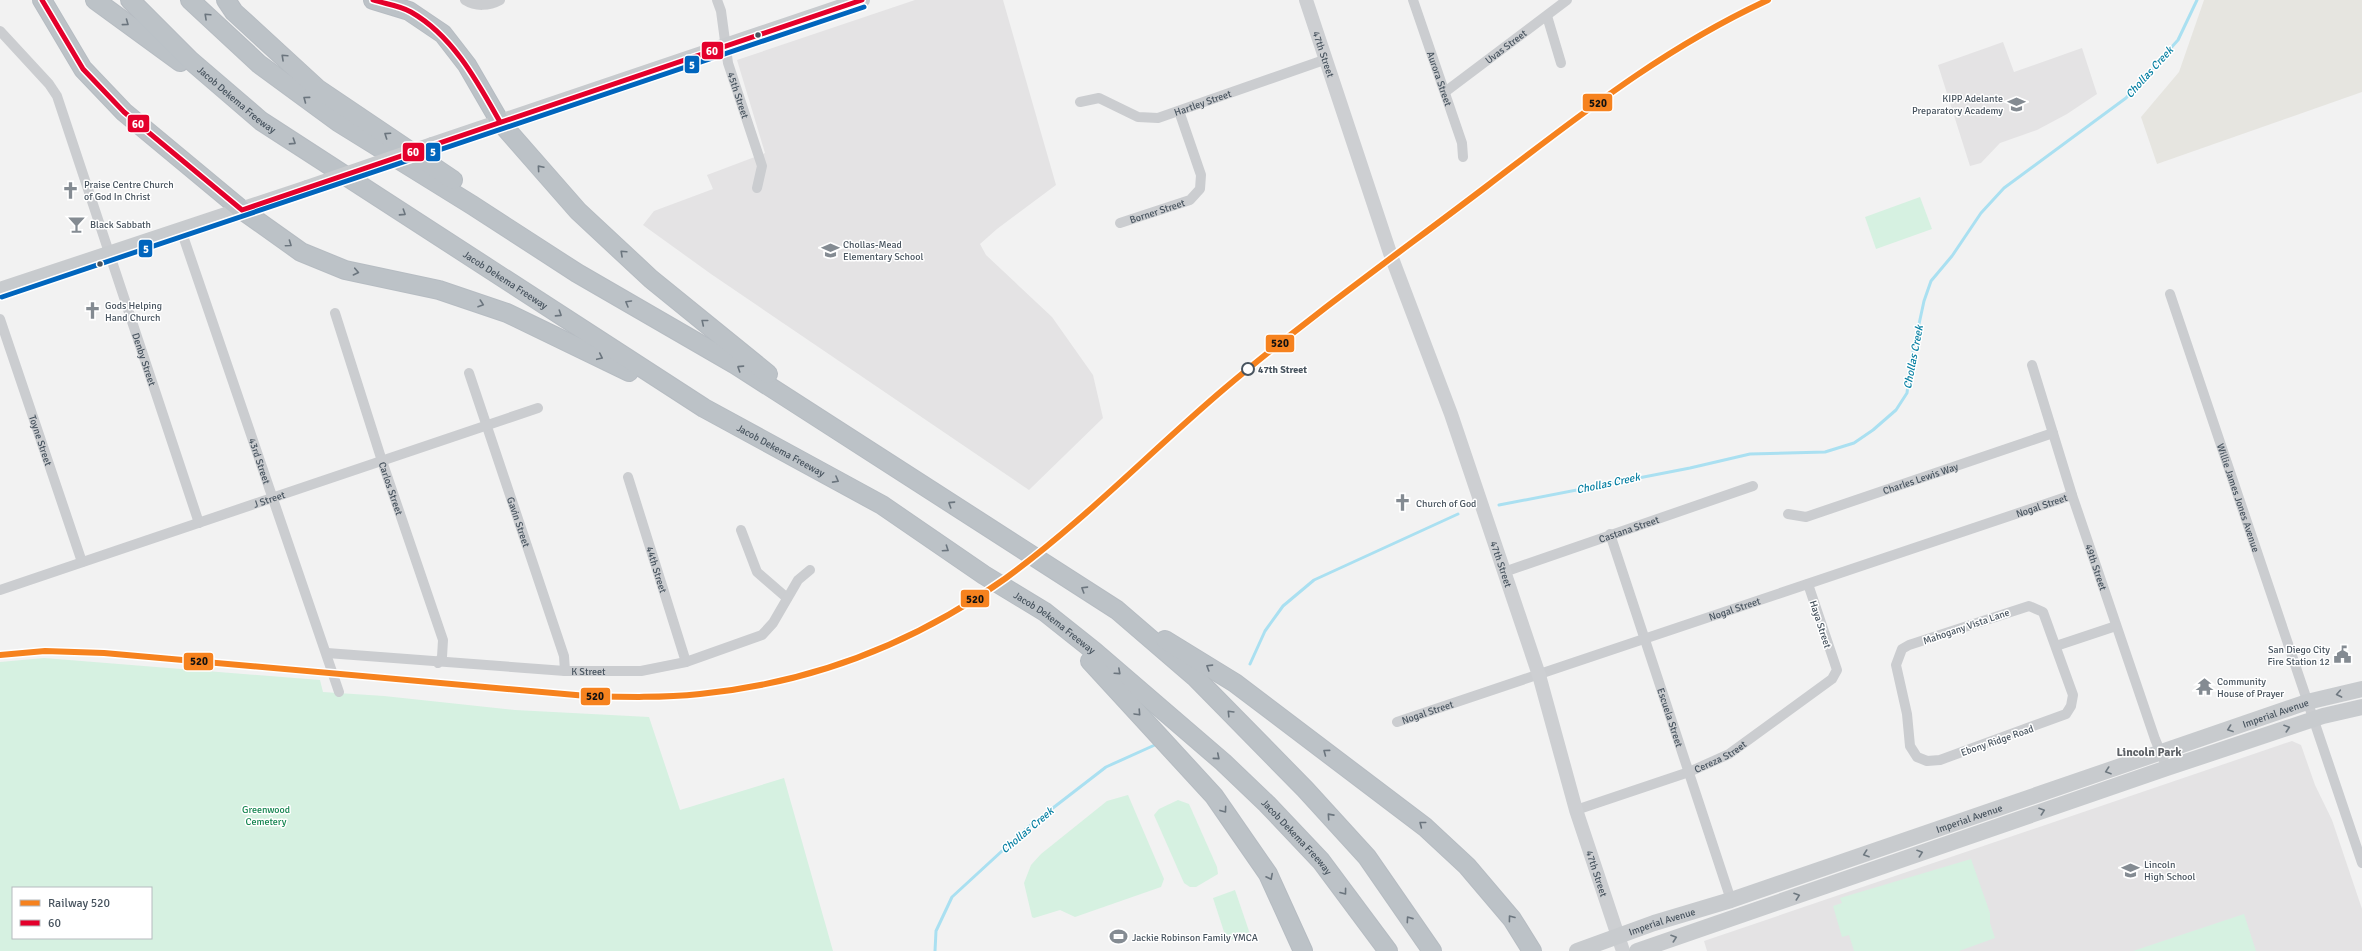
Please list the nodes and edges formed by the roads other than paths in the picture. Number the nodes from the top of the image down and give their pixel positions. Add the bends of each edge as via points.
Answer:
1 (42, 0) edge
2 (95, 0) edge
3 (130, 0) edge
4 (190, 0) edge
5 (226, 0) edge
6 (372, 0) edge
7 (465, 0) edge
8 (500, 0) edge
9 (718, 0) edge
10 (862, 0) edge
11 (1306, 0) edge
12 (1413, 0) edge
13 (1567, 0) edge
14 (1546, 16) junction
15 (0, 31) edge
16 (725, 45) junction
17 (1324, 60) junction
18 (1561, 63) dead end
19 (1445, 92) junction
20 (1080, 102) dead end
21 (1179, 112) junction
22 (261, 121) junction
23 (500, 122) junction
24 (1463, 158) dead end
25 (757, 188) dead end
26 (242, 210) junction
27 (1120, 223) dead end
28 (181, 230) junction
29 (108, 255) junction
30 (577, 273) junction
31 (0, 290) edge
32 (2170, 294) dead end
33 (335, 313) dead end
34 (0, 319) edge
35 (2032, 365) dead end
36 (469, 373) dead end
37 (538, 408) dead end
38 (704, 408) junction
39 (486, 425) junction
40 (2053, 433) junction
41 (843, 435) junction
42 (382, 461) junction
43 (628, 477) dead end
44 (1753, 486) dead end
45 (2072, 495) junction
46 (273, 498) junction
47 (1788, 514) dead end
48 (199, 523) junction
49 (741, 530) dead end
50 (1610, 534) junction
51 (82, 562) junction
52 (810, 570) dead end
53 (1504, 572) junction
54 (1808, 584) junction
55 (0, 590) edge
56 (787, 598) junction
57 (1117, 610) junction
58 (1045, 612) junction
59 (2116, 626) junction
60 (1645, 639) junction
61 (2056, 646) junction
62 (328, 653) junction
63 (438, 662) junction
64 (686, 662) junction
65 (1834, 664) joint
66 (565, 671) junction
67 (1539, 675) junction
68 (2362, 689) edge
69 (340, 692) dead end
70 (2307, 702) junction
71 (2362, 707) edge
72 (2313, 720) junction
73 (1397, 722) dead end
74 (1917, 757) joint
75 (2164, 761) junction
76 (1689, 772) junction
77 (1576, 810) junction
78 (2361, 859) edge
79 (1732, 900) junction
80 (1619, 936) junction
81 (1303, 951) edge
82 (1388, 951) edge
83 (1432, 951) edge
84 (1532, 951) edge
85 (1577, 951) edge
86 (1623, 951) edge
87 (1637, 951) edge

1 - 26 highway via 83,69 124,112
2 -> 22 highway
3 - 22 highway, Jacob Dekema Freeway via 190,60
30 -> 4 highway via 338,122 259,64
30 -> 5 highway via 469,190 318,89 234,12
6 - 23 highway via 410,11 443,34 467,66
7 - 8 street via 480,5 493,4
9 - 16 street, 45th Street
10 - 16 main road
11 - 17 main road, 47th Street
12 - 19 street, Aurora Street
13 - 14 street, Uvas Street
14 - 18 street
14 - 19 street, Uvas Street
15 - 29 street, Denby Street via 57,96
16 - 23 main road
16 - 25 street, 45th Street via 728,64 762,166
17 - 21 street, Hartley Street
17 - 53 main road, 47th Street via 1390,253 1452,414
19 - 24 street, Aurora Street via 1462,143
20 - 21 street, Hartley Street via 1100,98 1138,117 1158,118
21 - 27 street, Borner Street via 1201,175 1200,189 1190,200
22 -> 38 highway, Jacob Dekema Freeway
23 - 26 main road, bridge
41 -> 23 highway via 651,279 578,211
26 - 28 main road
26 -> 38 highway via 301,252 345,270 439,290 508,313
28 - 29 main road
28 - 46 street, 43rd Street
29 - 31 main road
29 - 48 street, Denby Street
41 -> 30 highway via 736,365
32 - 70 street, Willie James Jones Avenue
33 - 42 street, Carlos Street
34 - 51 street, Toyne Street
35 - 40 street, 49th Street
36 - 39 street, Gavin Street
37 - 39 street, J Street
38 -> 58 highway, Jacob Dekema Freeway via 882,505 984,575
39 - 42 street, J Street
39 - 66 street, Gavin Street via 564,656
40 - 45 street, 49th Street
40 - 47 street, Charles Lewis Way via 1806,518
57 -> 41 highway
42 - 46 street, J Street
42 - 63 street, Carlos Street via 444,640 442,657
43 - 64 street, 44th Street
44 - 50 street, Castana Street
45 - 54 street, Nogal Street
45 - 59 street, 49th Street
46 - 48 street, J Street
46 - 62 street, 43rd Street
48 - 51 street, J Street
49 - 56 street via 757,572
50 - 53 street, Castana Street
50 - 60 street, Escuela Street
51 - 55 street, J Street
52 - 56 street, K Street via 798,580
53 - 67 main road, 47th Street
54 - 60 street, Nogal Street
54 - 65 street, Haya Street
56 - 64 street, K Street via 773,623 762,635
83 -> 57 highway via 1366,857 1305,789 1196,678
84 -> 57 highway via 1512,919 1467,866 1425,827 1235,683
58 -> 81 highway via 1214,796 1268,874
58 -> 82 highway, Jacob Dekema Freeway via 1223,762 1267,804 1321,861
59 - 61 street
59 - 75 street, 49th Street
60 - 67 street, Nogal Street
60 - 76 street, Escuela Street
61 - 74 street, Ebony Ridge Road via 2073,695 2066,714 1940,760 1927,761
61 - 74 street, Mahogany Vista Lane via 2043,612 2029,606 1902,649 1896,666 1907,714 1910,746
62 - 63 street, K Street
62 - 69 street, 43rd Street
63 - 66 street, K Street
64 - 66 street, K Street via 641,671
65 - 76 street, Cereza Street via 1836,670 1832,679 1729,754
67 - 73 street, Nogal Street
67 - 77 main road, 47th Street
68 -> 70 main road, Imperial Avenue
70 - 72 street, Willie James Jones Avenue
70 -> 75 main road, Imperial Avenue
71 - 72 main road, Imperial Avenue
75 -> 72 main road, Imperial Avenue
72 - 78 street, Willie James Jones Avenue
75 -> 79 main road, Imperial Avenue
87 -> 75 main road, Imperial Avenue
76 - 77 street, Cereza Street
76 - 79 street, Escuela Street
77 - 80 main road, 47th Street
79 - 80 main road, Imperial Avenue
80 - 85 main road, Imperial Avenue
80 - 86 main road, 47th Street

